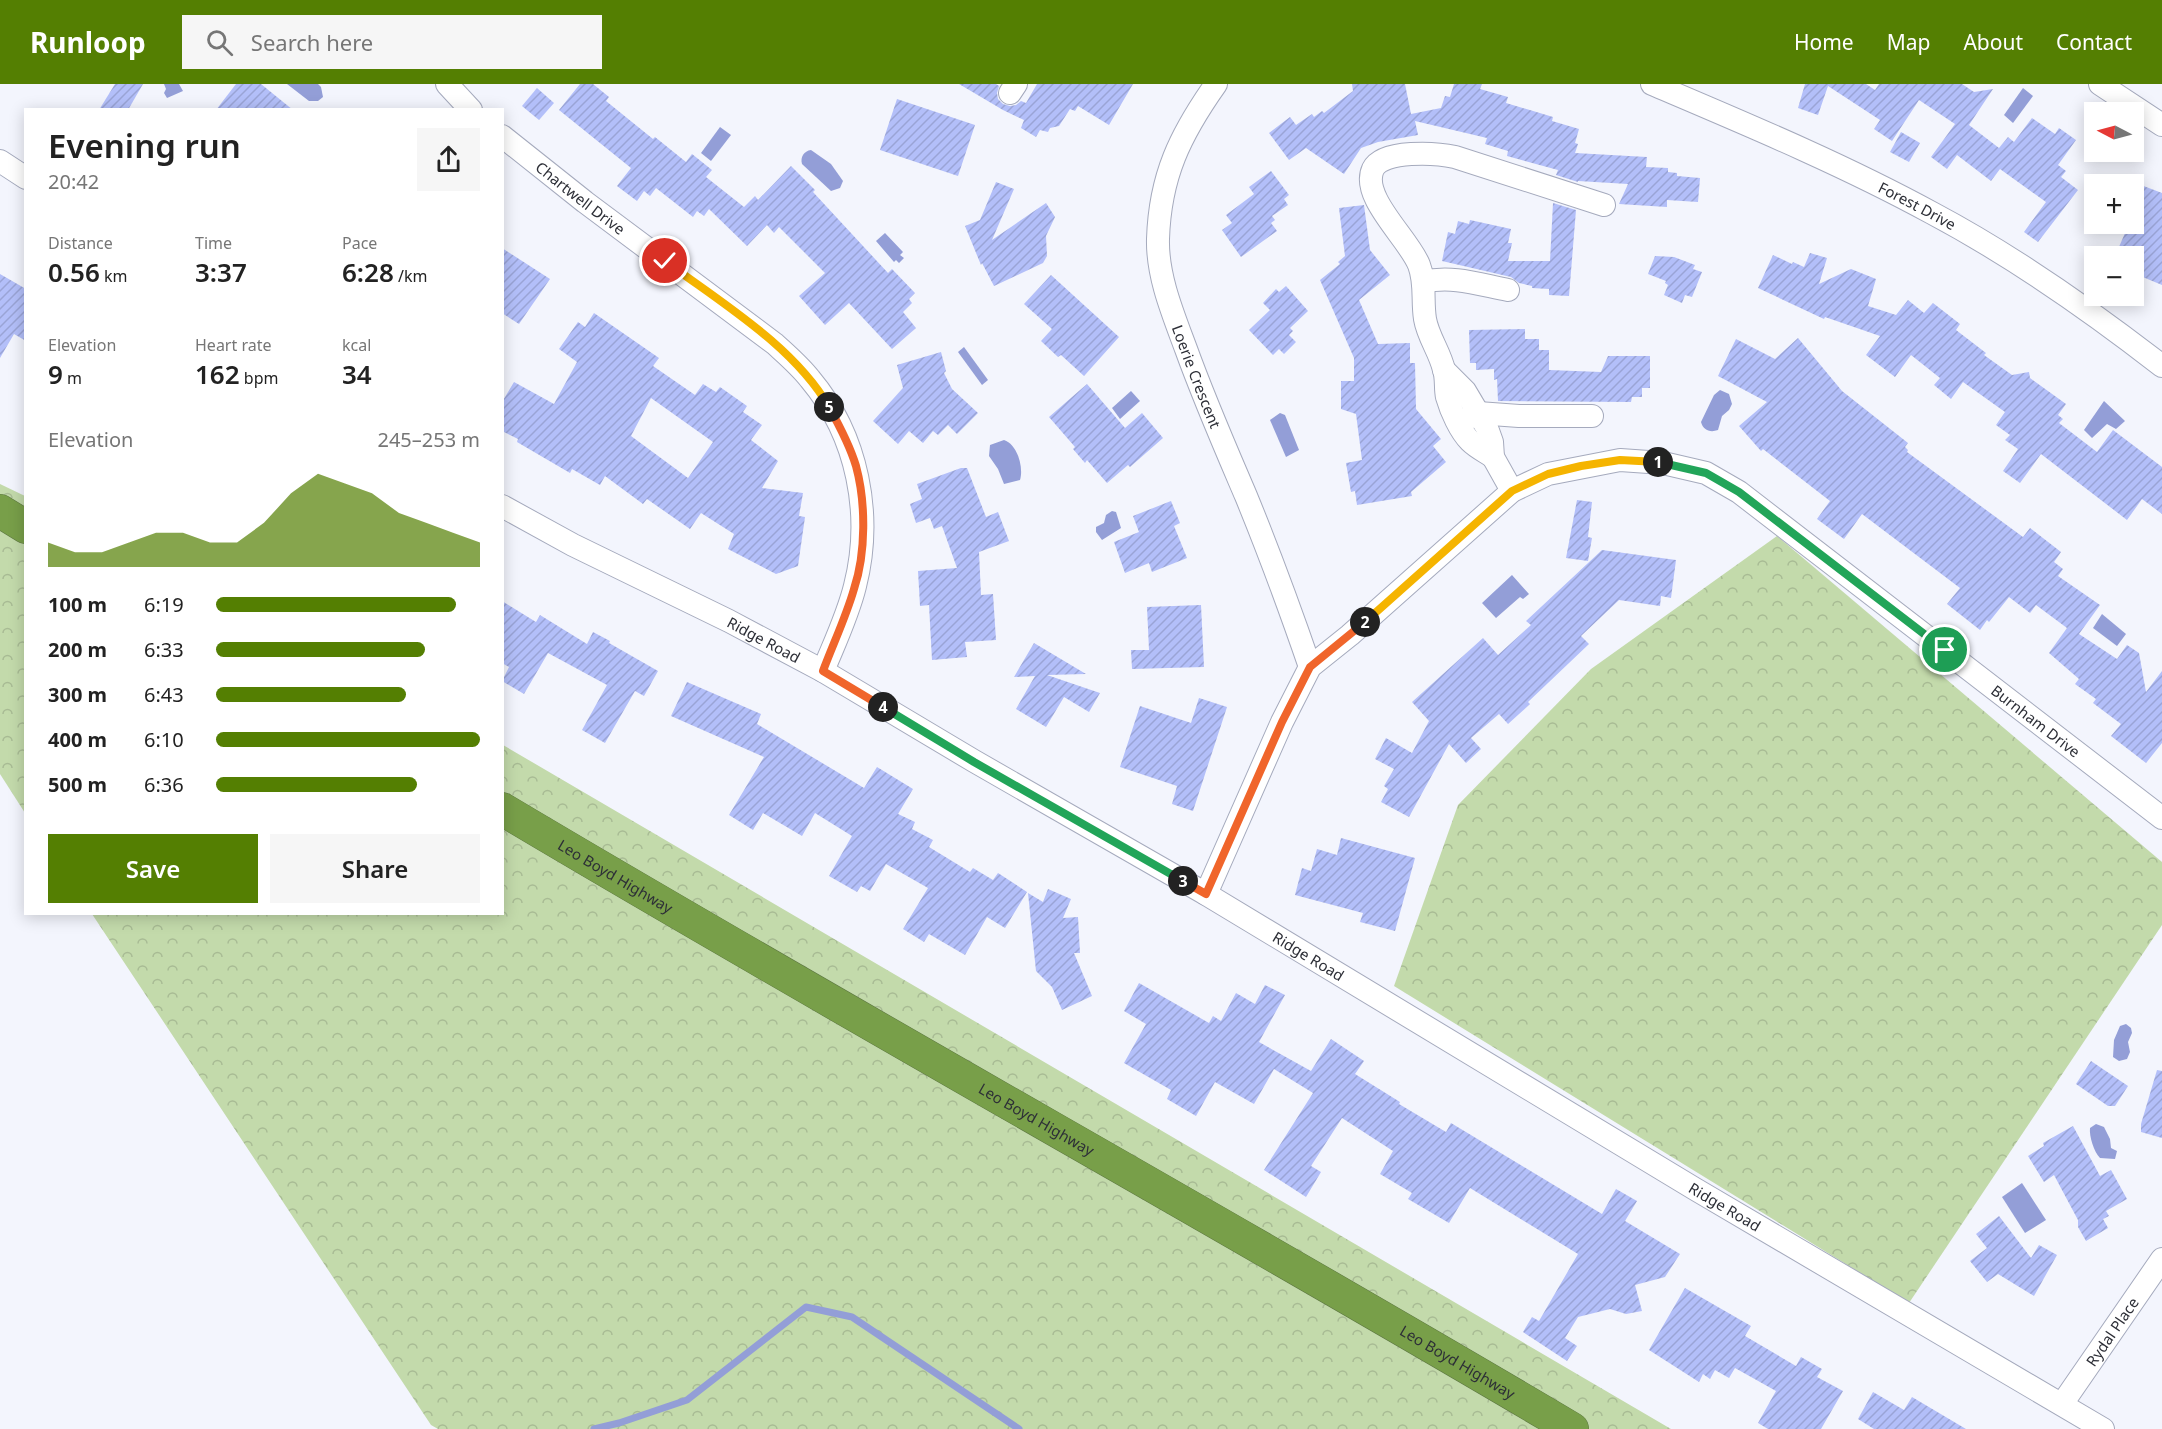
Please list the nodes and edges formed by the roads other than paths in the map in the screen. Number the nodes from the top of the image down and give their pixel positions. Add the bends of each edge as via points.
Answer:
1 (447, 84) edge
2 (1216, 84) edge
3 (1652, 84) edge
4 (2100, 84) edge
5 (1679, 89) edge
6 (469, 108) edge
7 (2162, 125) edge
8 (504, 138) edge
9 (0, 161) edge
10 (24, 177) edge
11 (1604, 205) dead end
12 (1424, 282) junction
13 (1508, 290) dead end
14 (2162, 366) edge
15 (1592, 416) dead end
16 (1469, 418) junction
17 (1512, 491) junction
18 (504, 507) edge
19 (0, 511) edge
20 (24, 525) edge
21 (1310, 667) junction
22 (823, 671) junction
23 (504, 810) edge
24 (2162, 818) edge
25 (1206, 894) junction
26 (2162, 1258) edge
27 (2062, 1404) junction
28 (1572, 1429) edge
29 (2103, 1429) edge

1 - 6 street
2 - 21 street, Loerie Crescent via 1173,156 1165,179 1158,241 1163,275 1200,386 1278,577
3 - 5 street, Forest Drive
4 - 7 street
5 - 14 street, Forest Drive via 1934,214 2102,319
8 - 22 street, Chartwell Drive via 775,344 824,398 856,466 864,524 855,588
9 - 10 street
11 - 12 street via 1455,157 1435,153 1387,158 1373,169 1372,188 1415,254
12 - 13 street via 1454,279
12 - 16 street via 1426,322 1444,370 1465,391
15 - 16 street
16 - 17 street via 1490,435 1493,457
17 - 21 street, Burnham Drive
17 - 24 street, Burnham Drive via 1548,474 1620,460 1663,463 1706,473 1739,492
18 - 22 street, Ridge Road
19 - 20 highway
21 - 25 street, Burnham Drive
22 - 25 street, Ridge Road
23 - 28 highway, Leo Boyd Highway
25 - 27 street, Ridge Road via 1695,1189
26 - 27 street, Rydal Place
27 - 29 street, Ridge Road

